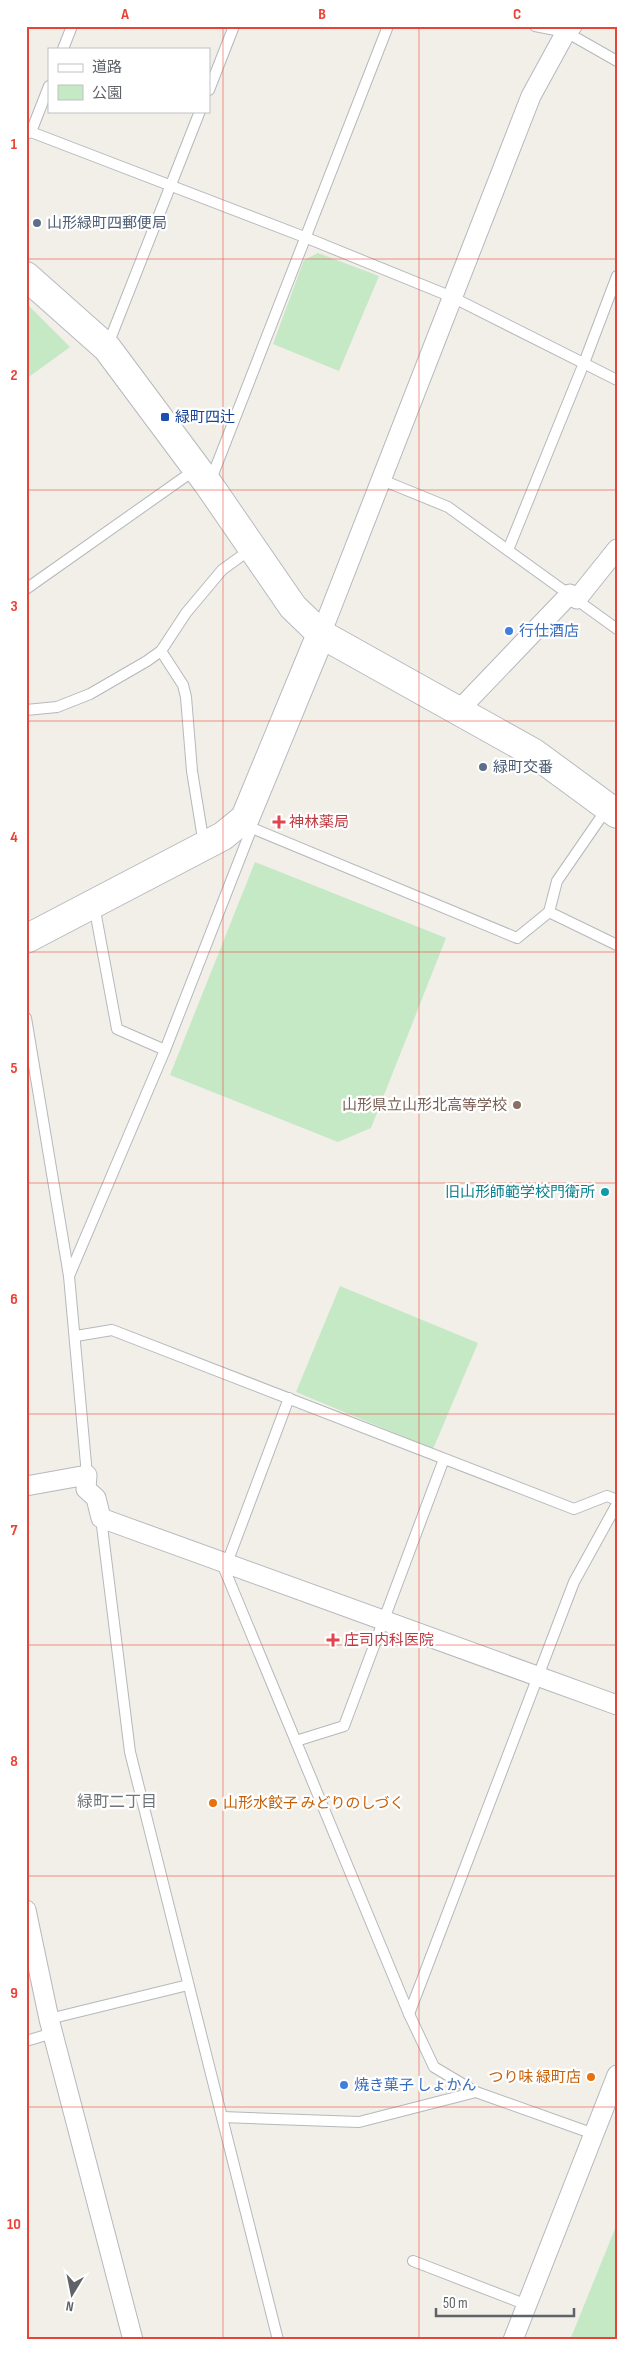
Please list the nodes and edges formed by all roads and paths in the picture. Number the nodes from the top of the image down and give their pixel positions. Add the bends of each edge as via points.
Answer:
1 (72, 26) edge
2 (234, 26) edge
3 (388, 26) edge
4 (535, 26) edge
5 (569, 29) edge
6 (63, 48) edge
7 (617, 61) edge
8 (210, 87) edge
9 (48, 88) edge
10 (200, 112) edge
11 (28, 133) edge
12 (170, 186) junction
13 (307, 238) junction
14 (26, 276) edge
15 (617, 276) edge
16 (452, 297) junction
17 (107, 348) junction
18 (584, 363) junction
19 (617, 380) edge
20 (203, 477) junction
21 (382, 480) junction
22 (252, 548) junction
23 (617, 549) edge
24 (508, 550) junction
25 (26, 589) edge
26 (573, 597) junction
27 (617, 629) edge
28 (321, 634) junction
29 (161, 651) junction
30 (26, 710) edge
31 (458, 711) junction
32 (612, 810) edge
33 (246, 826) junction
34 (204, 846) junction
35 (94, 904) junction
36 (549, 912) junction
37 (26, 939) edge
38 (617, 945) edge
39 (26, 1018) edge
40 (165, 1050) junction
41 (69, 1276) junction
42 (76, 1336) junction
43 (288, 1398) junction
44 (444, 1459) junction
45 (87, 1475) junction
46 (26, 1486) edge
47 (617, 1500) edge
48 (617, 1504) edge
49 (101, 1518) junction
50 (224, 1562) junction
51 (383, 1620) junction
52 (537, 1677) junction
53 (617, 1704) edge
54 (296, 1741) junction
55 (26, 1910) edge
56 (188, 1986) junction
57 (409, 2014) junction
58 (51, 2026) junction
59 (26, 2041) edge
60 (617, 2075) edge
61 (476, 2092) junction
62 (222, 2117) junction
63 (594, 2134) junction
64 (413, 2262) dead end
65 (527, 2305) junction
66 (133, 2340) edge
67 (278, 2340) edge
68 (513, 2340) edge

1 - 6 lane
2 - 8 lane
3 - 13 lane
4 - 5 lane
5 - 7 lane
5 - 16 street via 531,96
9 - 11 lane
10 - 12 lane
11 - 12 lane
12 - 13 lane
12 - 17 lane
13 - 16 lane
13 - 20 lane
14 - 17 street
15 - 18 lane
16 - 18 lane
16 - 21 street
17 - 20 street
18 - 19 lane
18 - 24 lane
20 - 22 street
20 - 25 lane
21 - 24 lane via 448,508
21 - 28 street
22 - 28 street via 293,607
22 - 29 lane via 222,570 186,613
23 - 26 street
24 - 26 lane
26 - 27 lane
26 - 31 street
28 - 31 street
28 - 33 street via 245,818
29 - 30 lane via 90,694 57,707
29 - 34 lane via 183,685 186,697 192,771
31 - 32 street via 534,753
32 - 36 lane via 558,881
33 - 34 street
33 - 36 lane via 517,938
33 - 40 lane
34 - 35 street
35 - 37 street
35 - 40 lane via 117,1029
36 - 38 lane
39 - 41 lane
40 - 41 lane
41 - 42 lane
42 - 43 lane via 112,1330
42 - 45 lane
43 - 44 lane
43 - 50 lane
44 - 47 lane via 574,1509 607,1496
44 - 51 lane
45 - 46 street
45 - 49 street via 86,1489 96,1498
48 - 52 lane via 574,1582
49 - 50 street
49 - 56 lane via 130,1752
50 - 51 street
50 - 54 lane
51 - 52 street
51 - 54 lane via 344,1726
52 - 53 street
52 - 57 lane
54 - 57 lane
55 - 58 street
56 - 58 lane
56 - 62 lane
57 - 61 lane via 434,2066
58 - 59 lane
58 - 66 street
60 - 63 street
61 - 62 lane via 359,2122
61 - 63 lane
62 - 67 lane
63 - 65 street
64 - 65 lane
65 - 68 street

